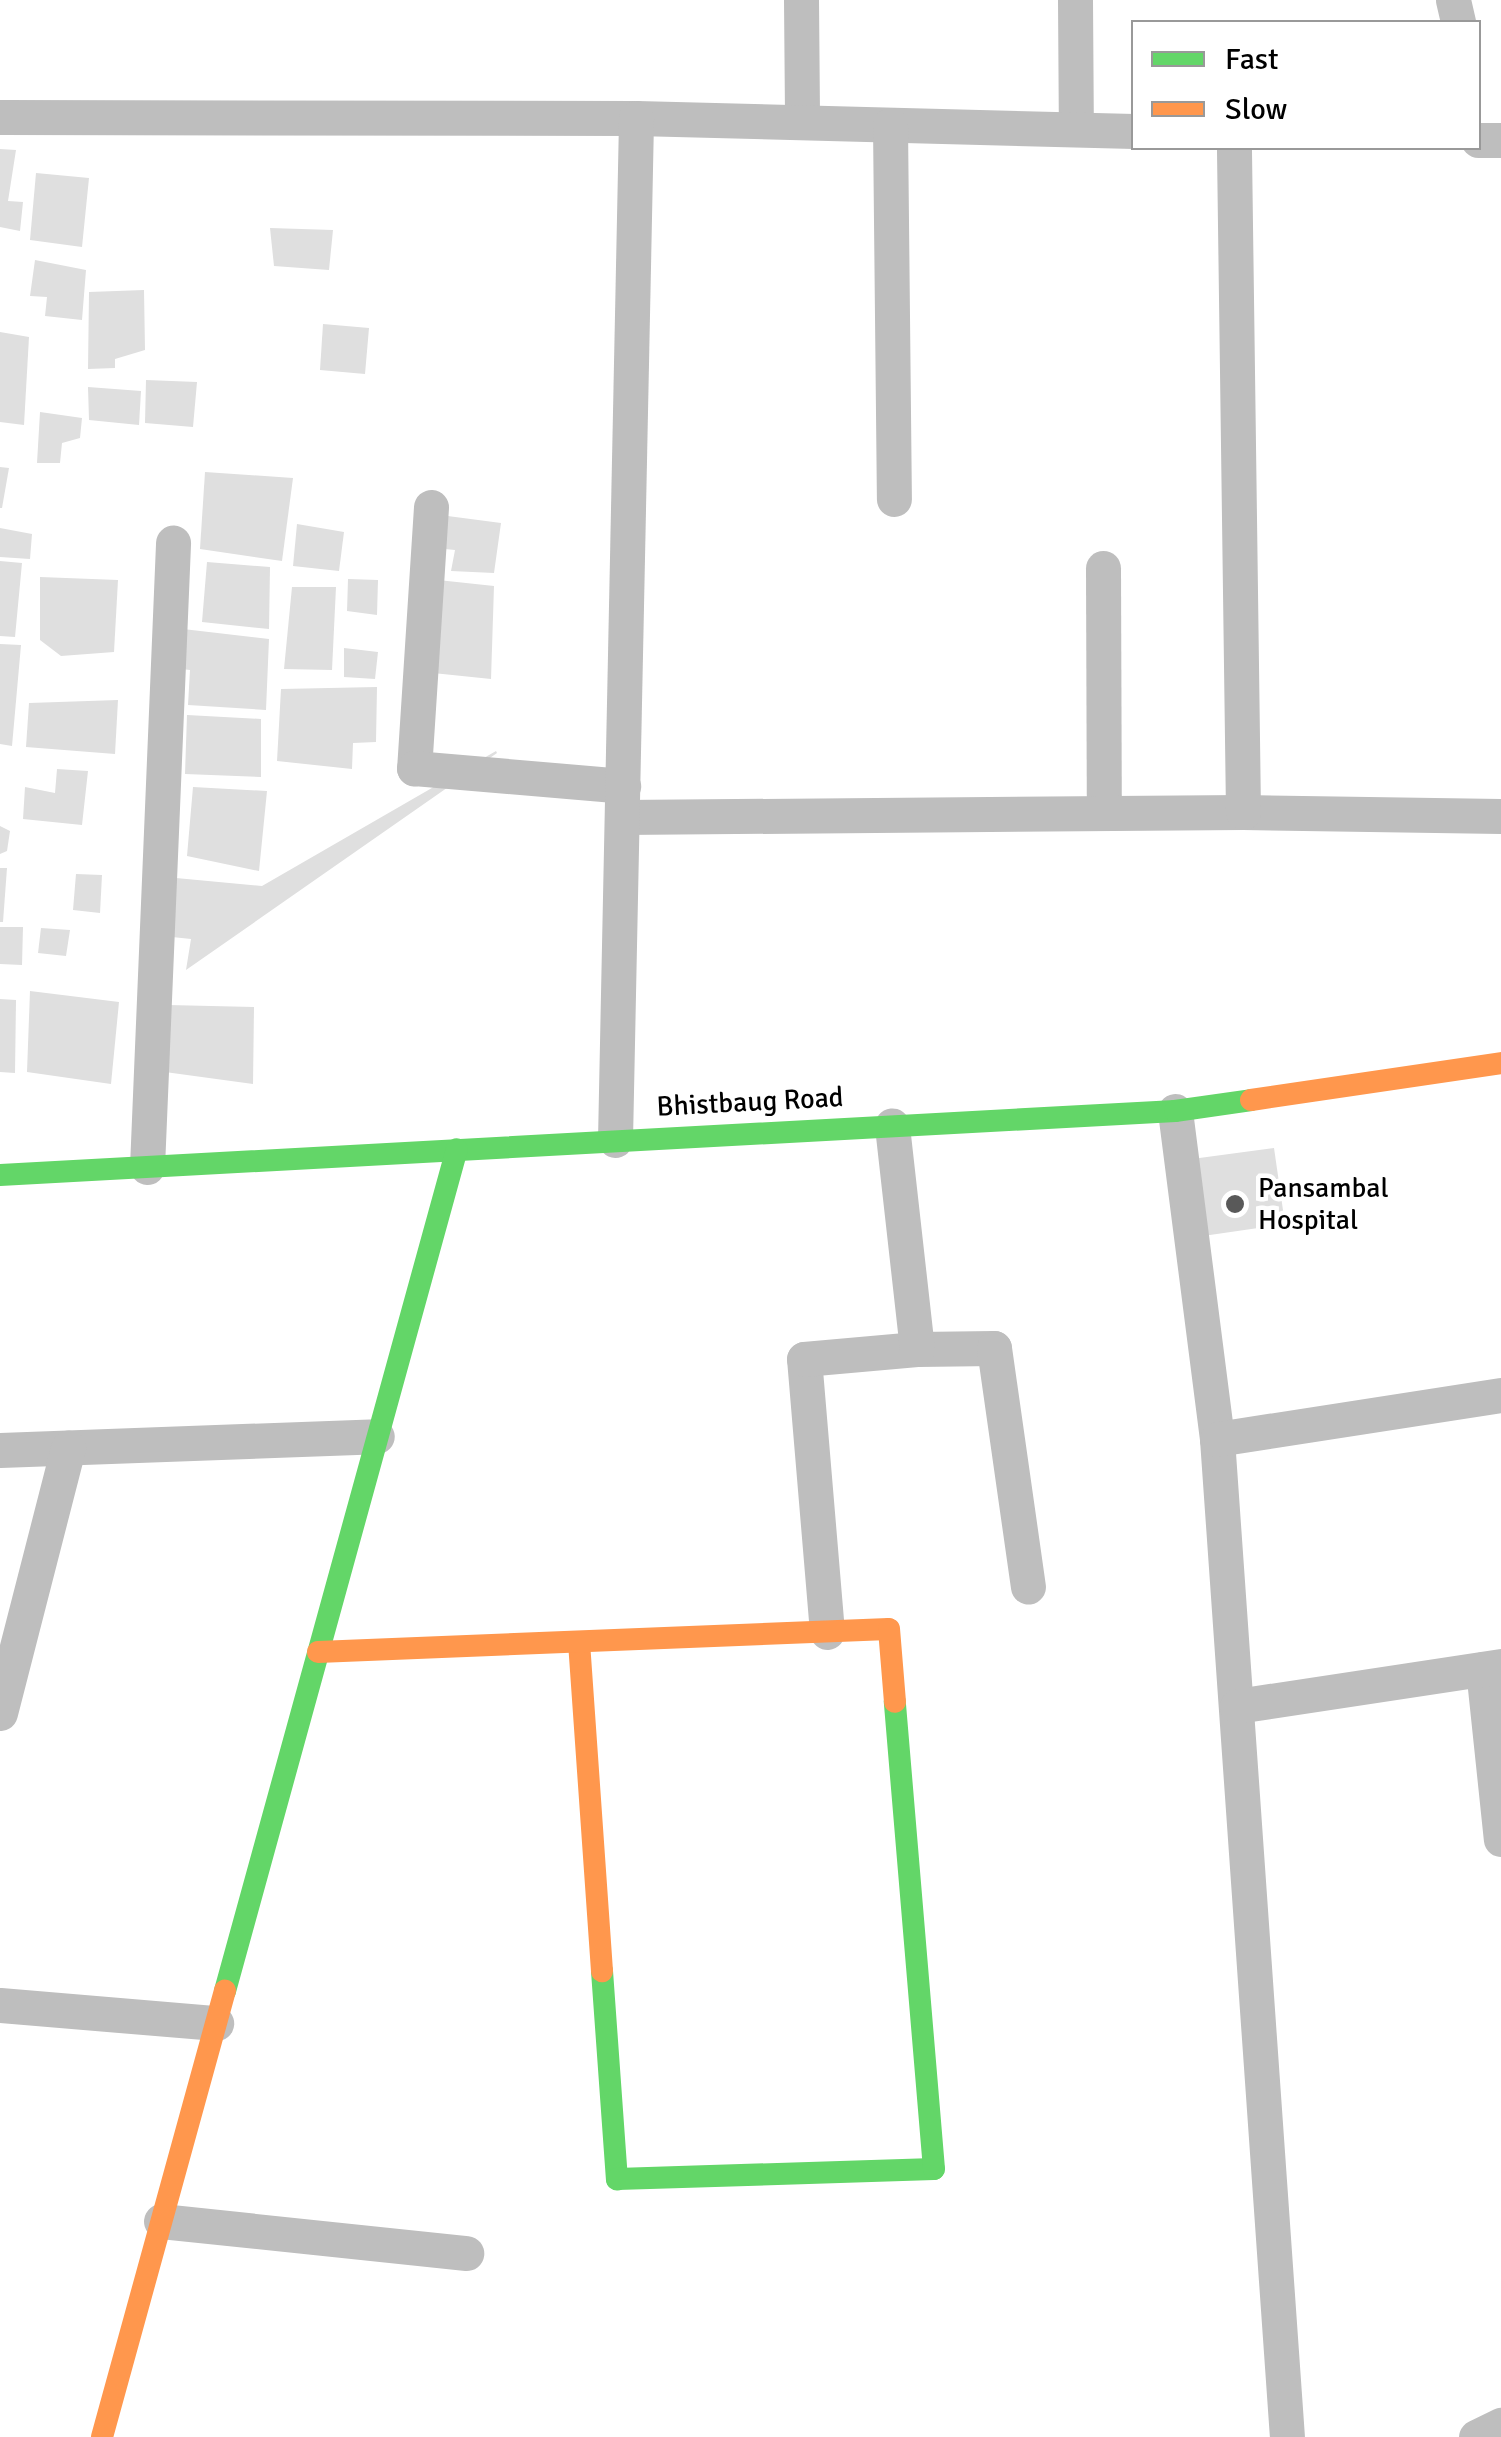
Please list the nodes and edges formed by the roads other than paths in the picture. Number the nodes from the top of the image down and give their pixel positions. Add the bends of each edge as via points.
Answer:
1 (801, 0) edge
2 (1075, 0) edge
3 (0, 117) edge
4 (636, 118) junction
5 (802, 122) junction
6 (890, 124) junction
7 (1076, 129) junction
8 (1131, 131) edge
9 (1234, 150) edge
10 (894, 499) dead end
11 (431, 507) dead end
12 (173, 544) dead end
13 (1103, 568) dead end
14 (622, 801) junction
15 (1244, 812) junction
16 (1104, 813) junction
17 (1501, 816) edge
18 (1501, 1063) edge
19 (1175, 1111) junction
20 (892, 1125) junction
21 (616, 1140) junction
22 (457, 1149) junction
23 (147, 1166) junction
24 (0, 1175) edge
25 (917, 1349) junction
26 (1501, 1395) edge
27 (377, 1436) junction
28 (1217, 1439) junction
29 (68, 1448) junction
30 (0, 1450) edge
31 (1028, 1587) dead end
32 (826, 1632) junction
33 (579, 1642) junction
34 (318, 1652) junction
35 (1492, 1667) edge
36 (1236, 1706) junction
37 (0, 1712) edge
38 (1501, 1839) edge
39 (0, 2005) edge
40 (216, 2023) junction
41 (161, 2221) junction
42 (466, 2253) dead end
43 (1501, 2426) edge
44 (102, 2437) edge
45 (1287, 2437) edge
46 (1476, 2437) edge

1 - 5 street
2 - 7 street
3 - 4 street
4 - 5 street
4 - 14 street
5 - 6 street
6 - 7 street
6 - 10 street
7 - 8 street
9 - 15 street
11 - 14 street via 414,768
12 - 23 street
13 - 16 street
14 - 16 street
14 - 21 street
15 - 16 street
15 - 17 street
18 - 19 street, Bhistbaug Road
19 - 20 street, Bhistbaug Road
19 - 28 street
20 - 21 street, Bhistbaug Road
20 - 25 street
21 - 22 street, Bhistbaug Road
22 - 23 street, Bhistbaug Road
22 - 27 street
23 - 24 street, Bhistbaug Road
25 - 31 street via 994,1348
25 - 32 street via 804,1358
26 - 28 street
27 - 29 street
27 - 34 street
28 - 36 street
29 - 30 street
29 - 37 street
32 - 33 street
32 - 33 street via 889,1628 934,2168 617,2179
33 - 34 street
34 - 40 street
35 - 36 street
35 - 38 street
36 - 45 street
39 - 40 street
40 - 41 street
41 - 42 street
41 - 44 street
43 - 46 street

